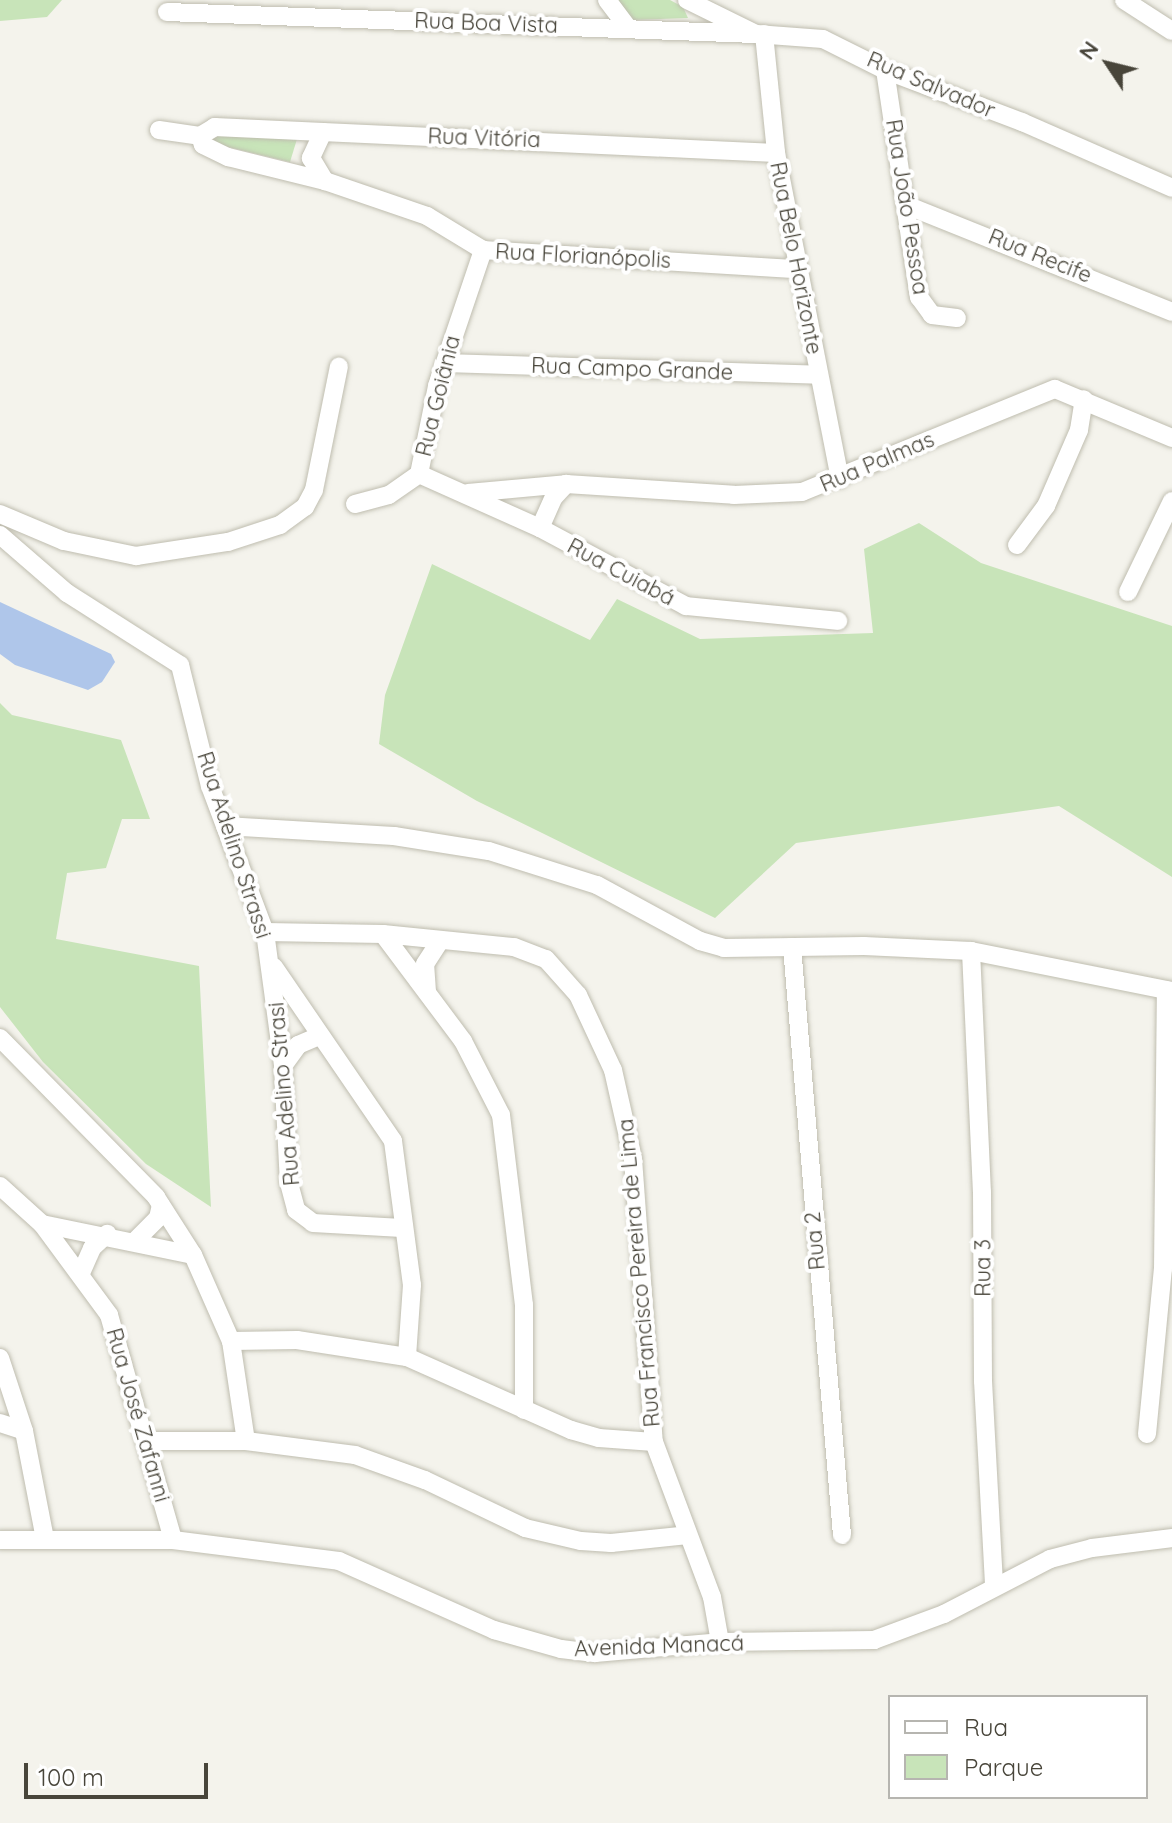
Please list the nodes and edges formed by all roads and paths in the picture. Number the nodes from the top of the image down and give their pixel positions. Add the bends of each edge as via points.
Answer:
1 (607, 0) edge
2 (1124, 0) edge
3 (692, 3) edge
4 (167, 12) dead end
5 (627, 27) junction
6 (1172, 31) edge
7 (691, 33) junction
8 (760, 34) junction
9 (885, 70) junction
10 (159, 130) dead end
11 (323, 132) junction
12 (200, 139) junction
13 (776, 153) junction
14 (325, 181) junction
15 (1172, 188) edge
16 (906, 205) junction
17 (483, 250) junction
18 (796, 269) junction
19 (1172, 312) edge
20 (957, 318) dead end
21 (446, 363) junction
22 (339, 366) dead end
23 (818, 375) junction
24 (1084, 399) junction
25 (1172, 438) edge
26 (419, 474) junction
27 (840, 479) junction
28 (566, 484) junction
29 (468, 493) junction
30 (1172, 501) edge
31 (355, 504) dead end
32 (0, 514) edge
33 (540, 528) junction
34 (0, 535) edge
35 (1017, 545) dead end
36 (1128, 592) dead end
37 (838, 621) dead end
38 (225, 826) junction
39 (265, 932) junction
40 (383, 934) junction
41 (440, 941) junction
42 (792, 947) junction
43 (971, 951) junction
44 (271, 963) junction
45 (1169, 990) edge
46 (427, 992) junction
47 (317, 1037) junction
48 (0, 1038) edge
49 (283, 1066) junction
50 (0, 1186) edge
51 (161, 1205) junction
52 (42, 1224) junction
53 (402, 1228) junction
54 (107, 1234) junction
55 (135, 1241) junction
56 (193, 1255) junction
57 (81, 1273) junction
58 (231, 1341) junction
59 (407, 1357) junction
60 (0, 1358) edge
61 (524, 1410) junction
62 (0, 1423) edge
63 (24, 1431) junction
64 (1147, 1434) dead end
65 (149, 1441) junction
66 (246, 1441) junction
67 (654, 1442) junction
68 (688, 1535) junction
69 (842, 1535) dead end
70 (1172, 1538) edge
71 (45, 1539) junction
72 (0, 1540) edge
73 (173, 1540) junction
74 (994, 1585) junction
75 (720, 1642) junction

1 - 5 street
2 - 6 street
3 - 7 street
3 - 8 street, Rua Salvador
4 - 5 street, Rua Boa Vista
5 - 7 street, Rua Boa Vista
7 - 8 street, Rua Boa Vista
8 - 9 street, Rua Salvador via 823,39
8 - 13 street, Rua Belo Horizonte
9 - 15 street, Rua Salvador via 1022,122
9 - 16 street, Rua João Pessoa
10 - 12 street
11 - 12 street, Rua Vitória via 215,127
11 - 13 street, Rua Vitória
11 - 14 street via 311,158
12 - 14 street, Rua Florianópolis via 228,157
13 - 18 street, Rua Belo Horizonte
14 - 17 street, Rua Florianópolis via 427,216
16 - 19 street, Rua Recife
16 - 20 street, Rua João Pessoa via 922,306 932,315
17 - 18 street, Rua Florianópolis
17 - 21 street, Rua Goiânia via 466,288
18 - 23 street, Rua Belo Horizonte
21 - 23 street, Rua Campo Grande
21 - 26 street, Rua Goiânia
22 - 32 street via 314,490 305,507 280,525 228,542 136,556 64,541
23 - 27 street, Rua Belo Horizonte
24 - 25 street, Rua Palmas
24 - 27 street, Rua Palmas via 1064,390 1046,391
24 - 35 street via 1079,430 1046,506
26 - 29 street, Rua Cuiabá
26 - 31 street, Rua Goiânia via 389,495
27 - 28 street, Rua Palmas via 802,492 766,495
28 - 29 street, Rua Palmas
28 - 33 street
29 - 33 street, Rua Cuiabá
30 - 36 street
33 - 37 street, Rua Cuiabá via 686,606
34 - 38 street, Rua Adelino Strassi via 67,593 180,665
38 - 39 street, Rua Adelino Strassi
38 - 42 street via 317,829 463,845 597,885 713,945
39 - 40 street, Rua Francisco Pereira de Lima
39 - 44 street, Rua Adelino Strassi
40 - 41 street, Rua Francisco Pereira de Lima
40 - 46 street
41 - 46 street via 425,964
41 - 67 street, Rua Francisco Pereira de Lima via 514,947 546,959 572,987 602,1042 621,1095 633,1159
42 - 43 street
42 - 69 street, Rua 2
43 - 45 street
43 - 74 street, Rua 3 via 982,1192 983,1395
44 - 47 street
44 - 49 street, Rua Adelino Strasi
45 - 64 street via 1163,1269
46 - 61 street via 463,1041 501,1115 524,1305
47 - 49 street via 298,1045
47 - 53 street via 364,1093 393,1141
48 - 51 street
49 - 53 street, Rua Adelino Strasi via 289,1183 299,1215 313,1223
50 - 52 street, Rua José Zafanni
51 - 55 street via 158,1218
51 - 56 street
52 - 54 street
52 - 57 street, Rua José Zafanni
53 - 59 street via 412,1285
54 - 55 street
54 - 57 street via 92,1248
55 - 56 street
56 - 58 street
57 - 65 street, Rua José Zafanni via 109,1315
58 - 59 street via 297,1340
58 - 66 street
59 - 61 street
60 - 63 street
61 - 67 street via 599,1438
62 - 63 street
63 - 71 street
65 - 66 street
65 - 73 street, Rua José Zafanni
66 - 68 street via 378,1461 550,1535 611,1543
67 - 68 street, Rua Francisco Pereira de Lima
68 - 75 street, Rua Francisco Pereira de Lima via 712,1597
70 - 74 street, Avenida Manacá via 1068,1554
71 - 72 street, Avenida Manacá
71 - 73 street, Avenida Manacá
73 - 75 street, Avenida Manacá via 339,1561 467,1619 561,1649 641,1652
74 - 75 street, Avenida Manacá via 909,1630 874,1640

